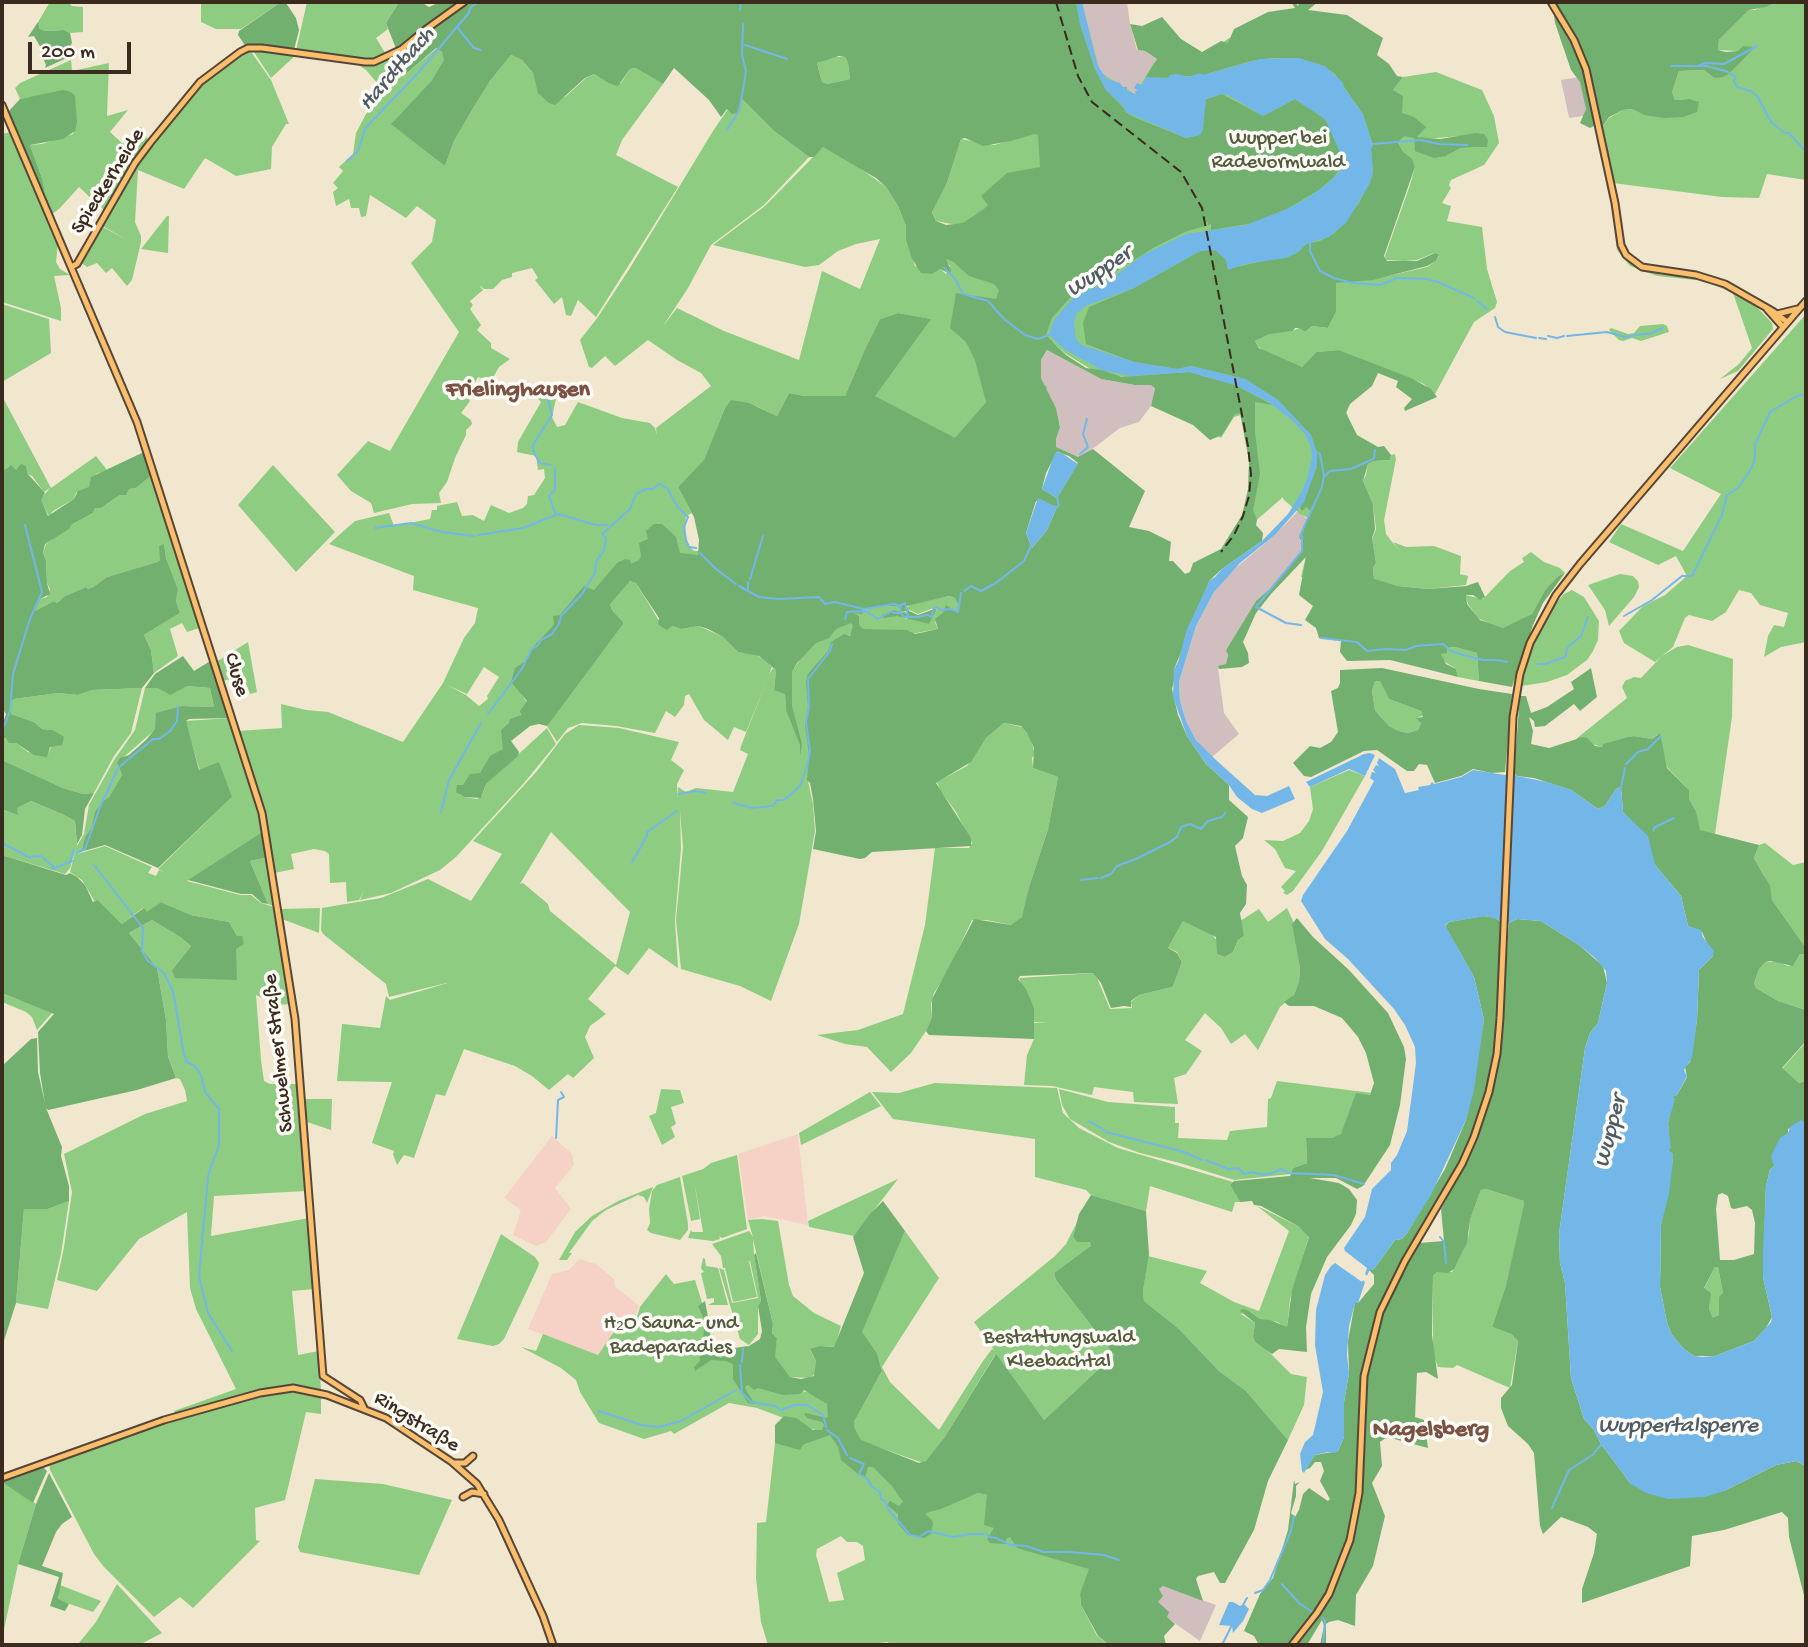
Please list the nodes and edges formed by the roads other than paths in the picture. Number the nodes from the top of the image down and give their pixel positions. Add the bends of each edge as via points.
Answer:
1 (464, 2) edge
2 (1551, 2) edge
3 (2, 105) edge
4 (71, 267) junction
5 (1806, 301) edge
6 (1801, 307) junction
7 (1767, 309) junction
8 (1777, 314) junction
9 (1785, 325) junction
10 (236, 732) joint
11 (364, 1408) junction
12 (473, 1456) dead end
13 (452, 1462) junction
14 (2, 1478) edge
15 (484, 1494) junction
16 (463, 1497) dead end
17 (554, 1645) edge
18 (1292, 1645) edge

1 - 4 main road, Spieckerheide via 402,49 374,62 262,48 240,52 200,82 150,143
2 - 7 main road via 1586,69 1626,255 1642,267 1717,281
3 - 4 main road, Cluse
4 - 10 main road, Cluse via 154,474
5 - 6 main road
6 - 8 main road
6 - 9 main road
7 - 8 main road
7 - 9 main road
8 - 9 main road
9 - 18 main road via 1567,581 1525,656 1515,697 1497,1054 1487,1101 1462,1164 1380,1312 1364,1376 1359,1493 1350,1540 1329,1594
10 - 11 main road, Schwelmer Straße via 265,828 292,995 323,1376 360,1400
11 - 13 main road, Ringstraße
11 - 14 main road, Ringstraße via 310,1391 274,1390 164,1420
12 - 13 main road via 466,1463
13 - 15 main road, Ringstraße
15 - 16 main road via 472,1492
15 - 17 main road, Ringstraße

